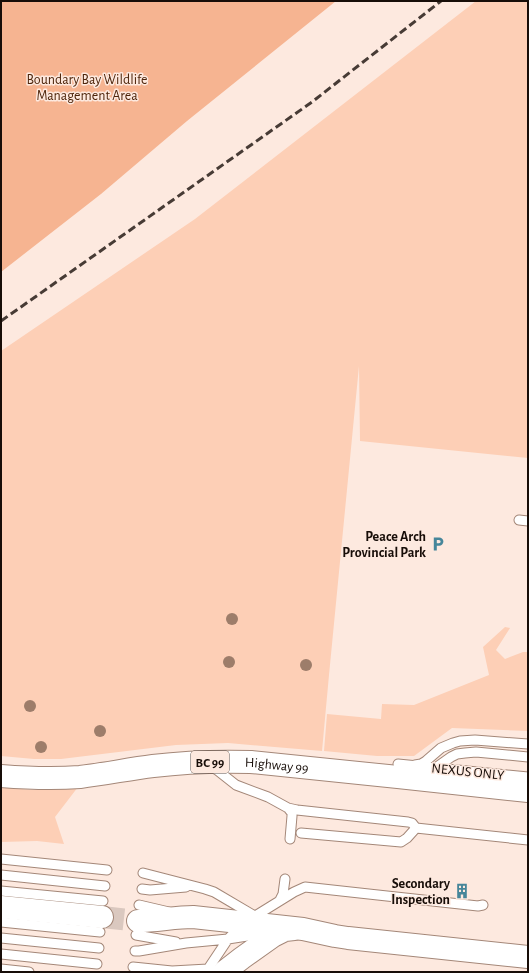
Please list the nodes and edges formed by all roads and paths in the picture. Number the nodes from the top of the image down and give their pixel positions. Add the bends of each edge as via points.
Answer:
1 (528, 744) edge
2 (528, 757) edge
3 (194, 762) junction
4 (1, 763) edge
5 (415, 769) junction
6 (1, 776) edge
7 (528, 778) edge
8 (528, 791) edge
9 (288, 808) junction
10 (416, 828) junction
11 (301, 833) dead end
12 (290, 839) dead end
13 (528, 840) edge
14 (1, 859) edge
15 (107, 870) dead end
16 (143, 874) dead end
17 (1, 875) edge
18 (285, 879) dead end
19 (105, 886) dead end
20 (198, 887) junction
21 (142, 889) dead end
22 (1, 891) edge
23 (280, 900) junction
24 (483, 905) dead end
25 (1, 907) edge
26 (74, 914) junction
27 (102, 917) tunnel mouth
28 (250, 919) junction
29 (138, 920) joint
30 (1, 922) edge
31 (288, 928) junction
32 (1, 938) edge
33 (228, 939) junction
34 (186, 943) junction
35 (98, 948) dead end
36 (135, 951) dead end
37 (1, 954) edge
38 (526, 956) edge
39 (97, 964) dead end
40 (133, 967) dead end
41 (1, 969) edge
42 (181, 971) edge
43 (213, 971) edge
44 (29, 972) edge

1 - 5 lane, NEXUS ONLY via 460,740 441,748
2 - 5 lane via 465,752
3 - 5 highway, Highway 99 / BC 99
3 - 6 highway, Highway 99 / BC 99 via 80,777
3 - 9 lane via 213,768 236,786 268,797
4 - 5 highway, BC 99 via 27,766 56,765 193,748 231,748
5 - 7 lane, NEXUS ONLY
5 - 8 highway, Highway 99 / BC 99
9 - 10 lane via 408,822
9 - 12 lane via 292,813
10 - 11 lane via 401,842
10 - 13 lane
14 - 15 lane
16 - 20 lane
17 - 19 lane
18 - 23 lane
20 - 21 lane
20 - 28 lane via 214,892
22 - 26 lane
23 - 24 lane via 305,888
23 - 28 lane
25 - 26 highway
26 - 27 highway
26 - 30 lane
28 - 29 highway via 182,917
28 - 31 highway
28 - 33 lane
29 - 34 lane via 176,942
31 - 33 lane
31 - 38 highway via 348,938
31 - 43 highway via 242,958
32 - 35 lane
33 - 34 lane
33 - 43 lane
34 - 36 lane
37 - 39 lane
40 - 42 lane
41 - 44 lane
42 - 43 lane

